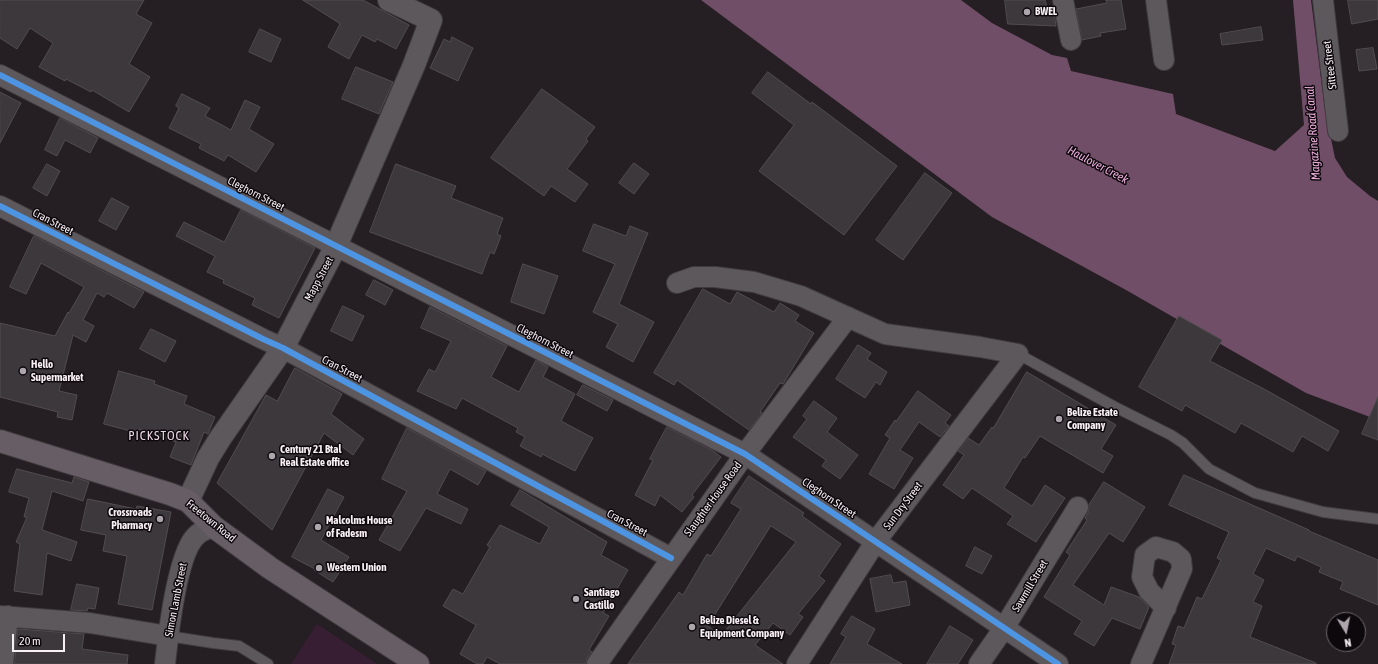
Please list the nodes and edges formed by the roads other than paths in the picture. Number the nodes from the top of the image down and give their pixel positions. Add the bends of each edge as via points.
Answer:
1 (389, 0) edge
2 (1063, 0) edge
3 (1156, 0) edge
4 (1322, 0) edge
5 (1071, 40) dead end
6 (1164, 60) dead end
7 (0, 75) edge
8 (1338, 131) dead end
9 (0, 206) edge
10 (336, 246) junction
11 (677, 283) dead end
12 (848, 317) junction
13 (283, 348) junction
14 (1018, 354) junction
15 (0, 440) edge
16 (745, 454) junction
17 (188, 502) junction
18 (1078, 507) dead end
19 (1378, 519) edge
20 (214, 527) junction
21 (876, 541) junction
22 (671, 558) junction
23 (1166, 608) dead end
24 (4, 616) edge
25 (1004, 628) junction
26 (168, 636) junction
27 (3, 664) edge
28 (165, 664) edge
29 (268, 664) edge
30 (418, 664) edge
31 (596, 664) edge
32 (797, 664) edge
33 (980, 664) edge
34 (1058, 664) edge
35 (1141, 664) edge

1 - 10 street, Mapp Street via 431,20
2 - 5 street
3 - 6 street
4 - 8 street, Sittee Street
7 - 10 street, Cleghorn Street
9 - 13 street, Cran Street
10 - 13 street, Mapp Street
10 - 16 street, Cleghorn Street
11 - 12 street via 694,277 754,282 801,296
12 - 14 street via 885,334
12 - 16 street, Slaughter House Road
13 - 17 street, Mapp Street via 208,458
13 - 22 street, Cran Street
14 - 19 lane via 1171,435 1209,469 1256,493 1323,512
14 - 21 street, Sun Dry Street
15 - 17 main road, Freetown Road
16 - 21 street, Cleghorn Street
16 - 22 street, Slaughter House Road
17 - 20 main road, Freetown Road
18 - 25 street, Sawmill Street
20 - 26 street, Simon Lamb Street via 202,531 195,537 186,553 181,566
20 - 30 main road, Freetown Road via 270,568
21 - 25 street, Cleghorn Street
21 - 32 street, Sun Dry Street
22 - 31 street, Slaughter House Road
23 - 35 street
24 - 26 street via 90,623
24 - 27 street
25 - 33 street, Sawmill Street
25 - 34 street, Cleghorn Street
26 - 28 street, Simon Lamb Street
26 - 29 lane via 239,646

